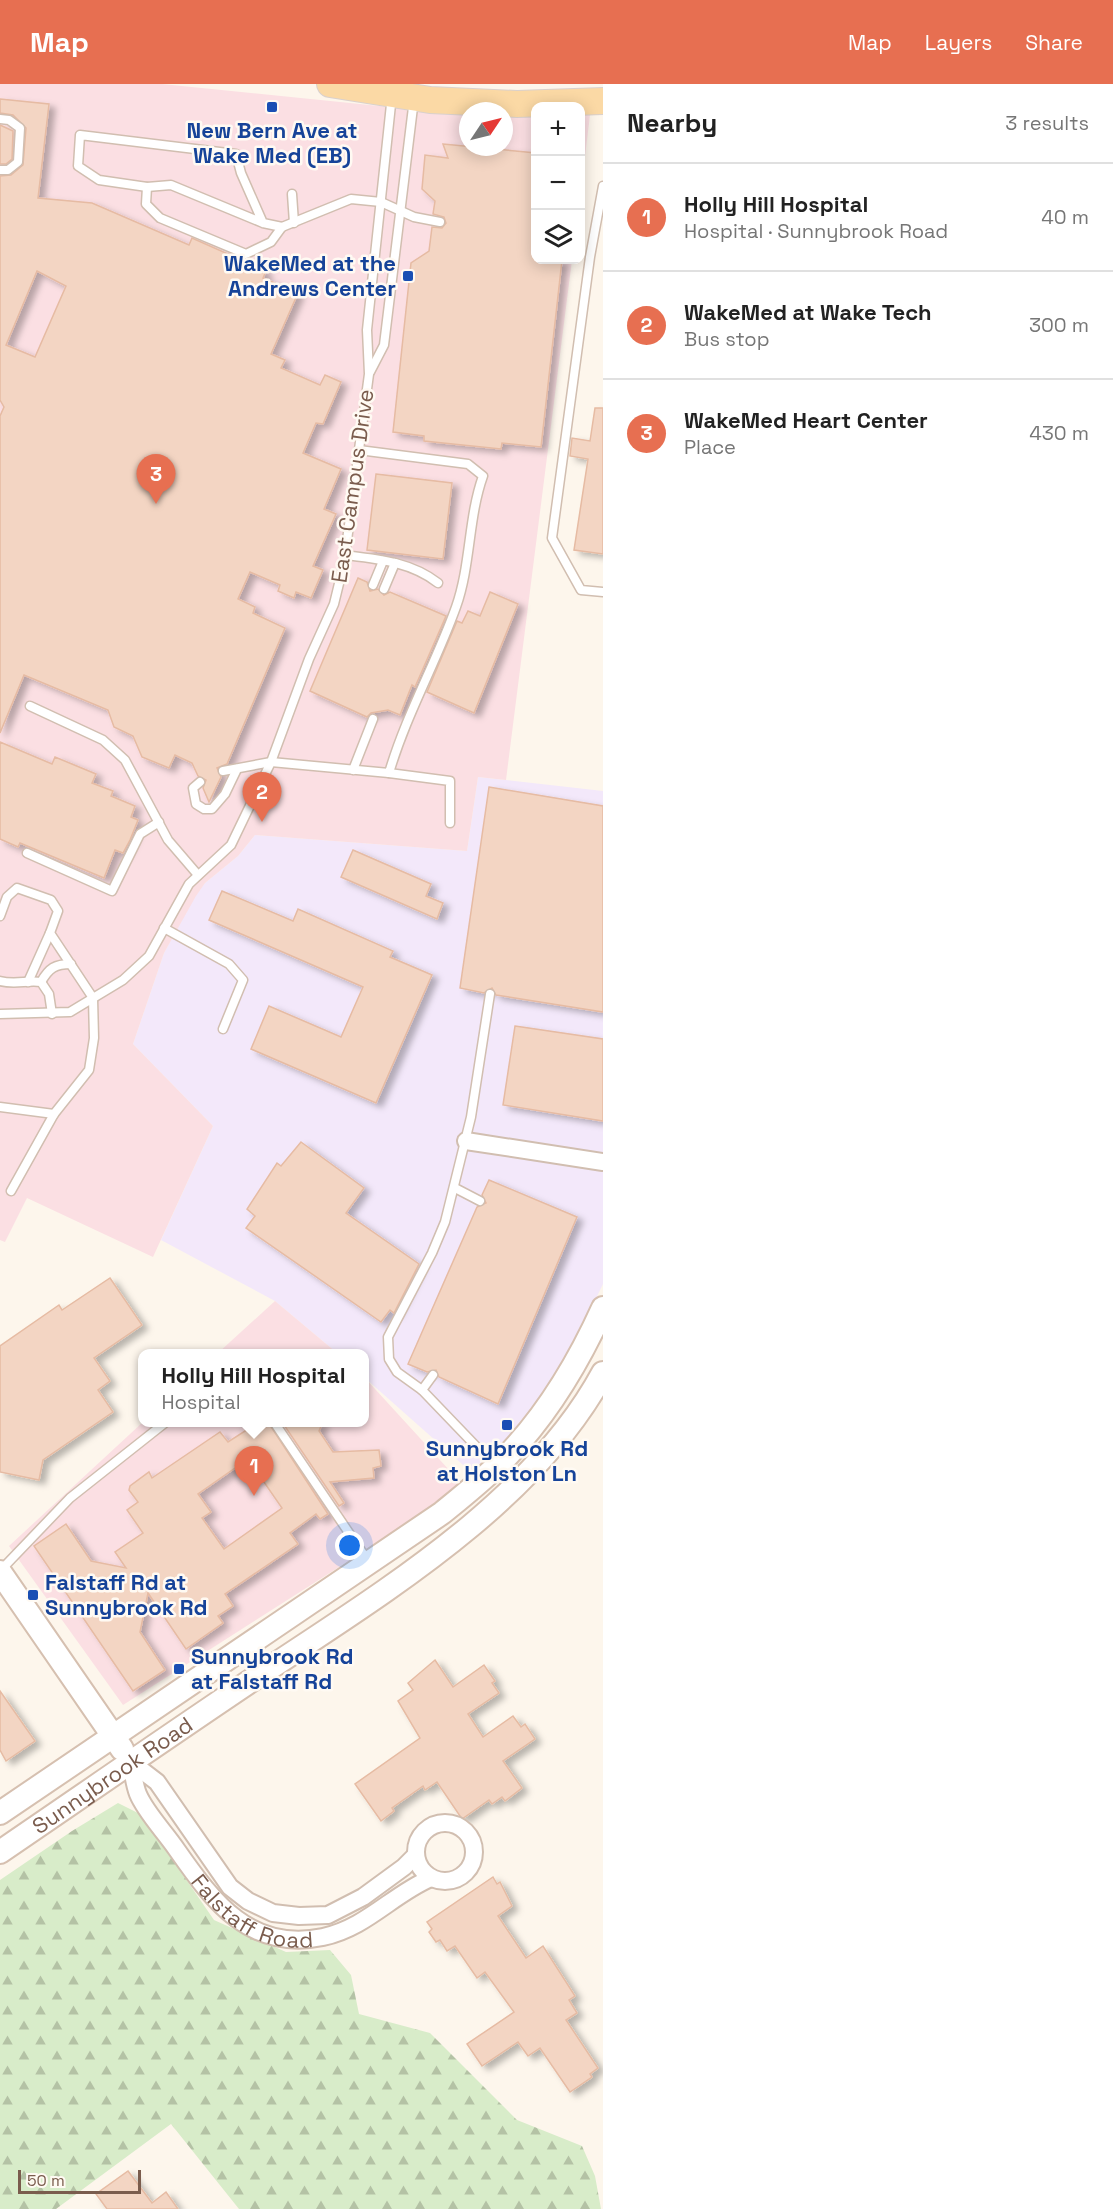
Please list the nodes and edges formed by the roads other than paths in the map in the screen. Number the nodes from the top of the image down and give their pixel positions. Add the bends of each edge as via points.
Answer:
1 (330, 84) edge
2 (402, 90) edge
3 (603, 101) edge
4 (0, 119) edge
5 (0, 170) edge
6 (603, 186) edge
7 (147, 187) junction
8 (292, 194) dead end
9 (381, 202) junction
10 (601, 211) edge
11 (401, 212) junction
12 (440, 222) dead end
13 (263, 223) junction
14 (294, 223) junction
15 (282, 227) junction
16 (369, 374) junction
17 (359, 450) junction
18 (345, 555) junction
19 (383, 561) junction
20 (395, 563) junction
21 (438, 583) dead end
22 (373, 585) dead end
23 (384, 589) dead end
24 (603, 592) edge
25 (30, 706) dead end
26 (373, 719) dead end
27 (272, 762) junction
28 (237, 769) junction
29 (353, 770) junction
30 (223, 771) dead end
31 (389, 773) junction
32 (200, 782) dead end
33 (159, 822) junction
34 (450, 823) dead end
35 (27, 853) dead end
36 (198, 875) junction
37 (14, 891) junction
38 (0, 893) edge
39 (0, 916) edge
40 (164, 928) junction
41 (50, 933) junction
42 (71, 964) junction
43 (0, 981) edge
44 (28, 982) junction
45 (41, 982) junction
46 (490, 994) dead end
47 (93, 998) junction
48 (0, 1014) edge
49 (52, 1014) junction
50 (223, 1029) dead end
51 (0, 1107) edge
52 (54, 1114) junction
53 (466, 1141) junction
54 (603, 1162) edge
55 (454, 1188) junction
56 (11, 1191) dead end
57 (480, 1201) dead end
58 (603, 1308) edge
59 (603, 1373) edge
60 (433, 1375) dead end
61 (422, 1390) junction
62 (160, 1427) edge
63 (277, 1427) edge
64 (495, 1467) junction
65 (369, 1563) junction
66 (0, 1572) edge
67 (114, 1736) junction
68 (131, 1762) junction
69 (0, 1813) edge
70 (0, 1852) edge
71 (416, 1855) junction
72 (431, 1878) junction

1 - 2 main road
2 - 3 main road via 517,104
2 - 9 lane, East Campus Drive
2 - 11 lane, East Campus Drive
4 - 5 lane via 20,128 18,162 8,170
6 - 10 lane
7 - 13 lane via 171,185
7 - 13 lane via 99,180 78,166 80,135 236,154
7 - 15 lane via 146,204 160,218 246,254 271,242
8 - 14 lane
9 - 11 lane
9 - 14 lane via 351,199
9 - 16 lane, East Campus Drive via 367,330
10 - 24 lane via 590,257 552,538 581,590
11 - 12 lane
11 - 16 lane, East Campus Drive via 384,345
13 - 15 lane
14 - 15 lane
16 - 17 lane, East Campus Drive
17 - 18 lane, East Campus Drive
17 - 31 lane via 468,464 483,476 457,605 398,741
18 - 19 lane
18 - 27 lane, East Campus Drive via 334,604 309,659
19 - 20 lane
19 - 22 lane
20 - 21 lane via 425,573
20 - 23 lane
25 - 33 lane via 103,740 125,760
26 - 29 lane
27 - 28 lane
27 - 29 lane
27 - 36 lane, East Campus Drive via 231,845
28 - 30 lane
28 - 32 lane via 225,795 212,809 196,804 193,788
29 - 31 lane
31 - 34 lane via 450,780
33 - 35 lane via 140,834 112,891
33 - 36 lane via 168,840
36 - 40 lane, East Campus Drive
37 - 38 lane
37 - 39 lane via 7,897
37 - 41 lane via 17,888 51,900 58,911
40 - 47 lane, East Campus Drive via 149,956 123,980
40 - 50 lane via 229,964 243,980
41 - 42 lane
41 - 44 lane
42 - 45 lane via 56,964
42 - 47 lane
43 - 44 lane
44 - 45 lane
45 - 49 lane
46 - 53 lane
47 - 49 lane, East Campus Drive via 70,1012
47 - 52 lane via 94,1038 89,1070
48 - 49 lane, East Campus Drive
51 - 52 lane
52 - 56 lane
53 - 54 street
53 - 55 lane
55 - 57 lane
55 - 61 lane via 432,1253 388,1337 389,1359 397,1372
58 - 64 main road, Sunnybrook Road via 568,1375
59 - 68 main road, Sunnybrook Road via 557,1442 523,1481 491,1509 336,1624
60 - 61 lane
61 - 64 lane
62 - 66 lane via 70,1498
63 - 65 lane
64 - 65 main road, Sunnybrook Road via 442,1513
65 - 67 main road, Sunnybrook Road
66 - 67 main road, Falstaff Road
67 - 68 main road, Falstaff Road
67 - 69 main road, Sunnybrook Road
68 - 70 main road, Sunnybrook Road
68 - 71 street, Falstaff Road via 157,1782 230,1887 273,1913 328,1915 363,1897
68 - 72 street, Falstaff Road via 138,1794 205,1890 231,1916 260,1932 292,1941 324,1937 359,1924
71 - 72 street via 423,1872
71 - 72 street, Falstaff Road via 421,1836 436,1824 457,1825 471,1838 473,1861 464,1874 448,1881

